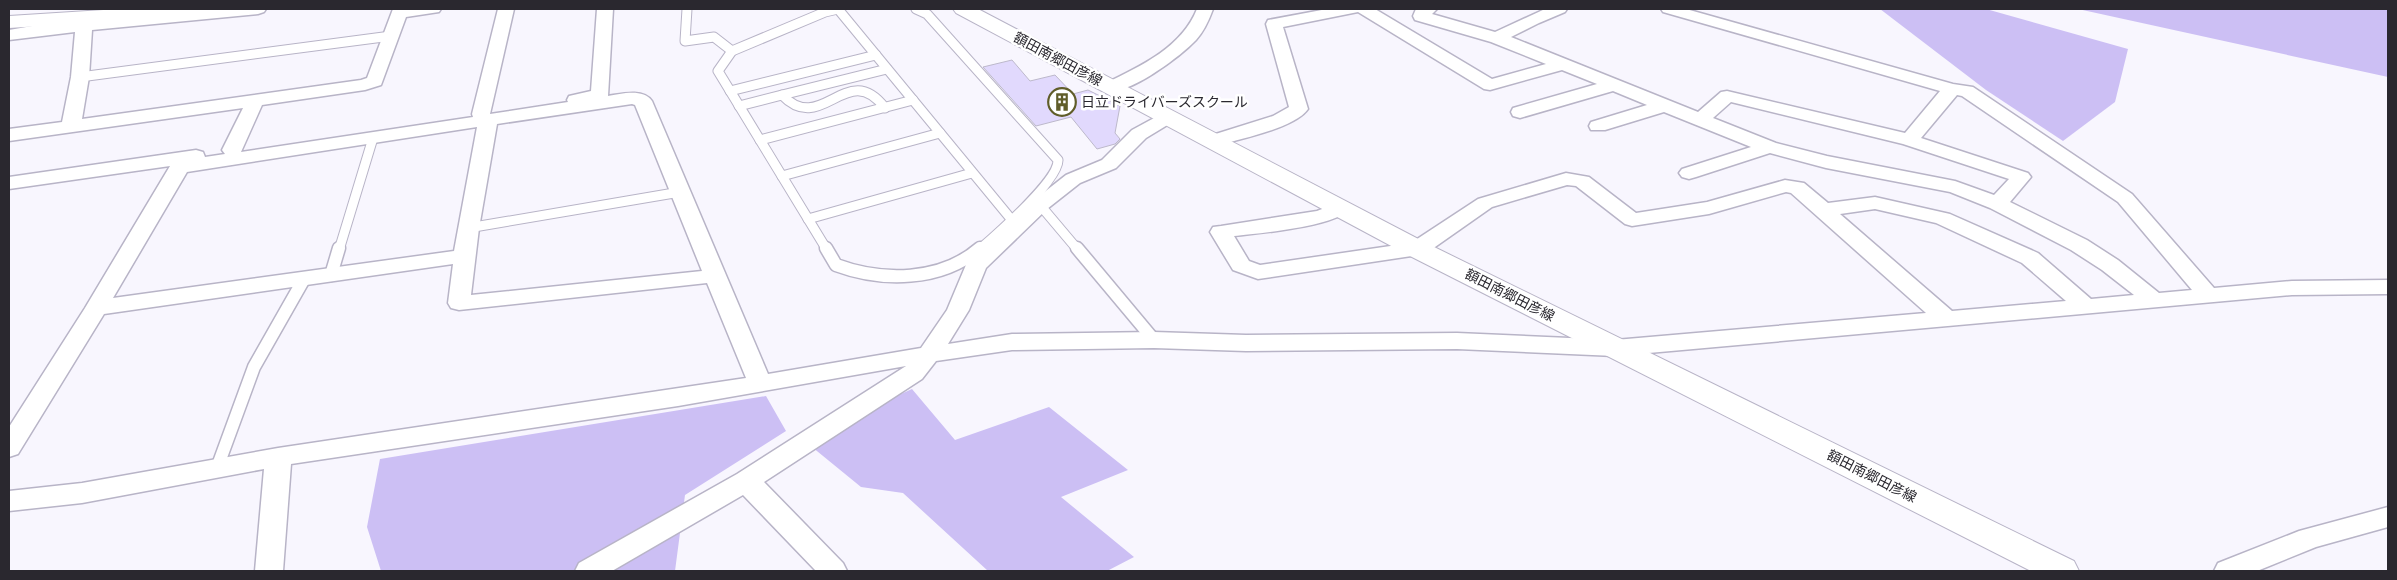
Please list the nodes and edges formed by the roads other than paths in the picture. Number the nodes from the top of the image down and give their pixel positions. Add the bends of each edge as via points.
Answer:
1 (97, 9) edge
2 (208, 9) edge
3 (258, 9) edge
4 (433, 9) edge
5 (506, 9) edge
6 (605, 9) edge
7 (687, 9) edge
8 (838, 9) edge
9 (916, 9) edge
10 (963, 9) edge
11 (1205, 9) edge
12 (1351, 9) edge
13 (1364, 9) edge
14 (1429, 9) edge
15 (1559, 9) edge
16 (1669, 9) edge
17 (400, 11) edge
18 (9, 13) edge
19 (1272, 16) edge
20 (9, 22) edge
21 (84, 27) junction
22 (9, 35) edge
23 (391, 36) junction
24 (1497, 38) junction
25 (732, 51) junction
26 (876, 55) junction
27 (1562, 64) junction
28 (887, 69) junction
29 (80, 78) junction
30 (1615, 86) junction
31 (1112, 88) junction
32 (1952, 89) junction
33 (730, 91) junction
34 (782, 95) junction
35 (913, 100) junction
36 (255, 101) junction
37 (739, 106) junction
38 (1663, 106) junction
39 (885, 108) junction
40 (1520, 112) dead end
41 (484, 117) junction
42 (1167, 117) junction
43 (1700, 120) junction
44 (70, 126) junction
45 (1598, 126) dead end
46 (940, 133) junction
47 (9, 135) edge
48 (373, 138) junction
49 (760, 140) junction
50 (1909, 140) junction
51 (1213, 141) junction
52 (1768, 147) junction
53 (232, 150) junction
54 (182, 162) junction
55 (972, 173) junction
56 (1689, 173) dead end
57 (782, 176) junction
58 (9, 183) edge
59 (680, 192) junction
60 (1997, 204) junction
61 (1040, 205) junction
62 (1340, 208) junction
63 (1823, 210) junction
64 (808, 220) junction
65 (1011, 220) junction
66 (468, 228) junction
67 (1417, 249) junction
68 (464, 256) junction
69 (715, 274) junction
70 (331, 275) junction
71 (304, 279) junction
72 (2388, 287) edge
73 (2208, 295) junction
74 (2154, 300) junction
75 (2086, 306) junction
76 (96, 308) junction
77 (1947, 319) junction
78 (1154, 340) junction
79 (1615, 348) junction
80 (929, 354) junction
81 (760, 383) junction
82 (9, 448) edge
83 (278, 457) junction
84 (217, 468) junction
85 (746, 481) junction
86 (9, 501) edge
87 (2388, 517) edge
88 (269, 571) edge
89 (589, 571) edge
90 (833, 571) edge
91 (2062, 571) edge
92 (2228, 571) edge

1 - 18 main road
2 - 20 main road
3 - 21 street
4 - 17 street
5 - 41 street
6 - 41 street via 600,94
7 - 25 lane via 685,41 714,37
8 - 25 lane
8 - 26 lane
9 - 65 lane via 927,14 1059,159 1054,175
10 - 31 main road, 額田南郷田彦線
11 - 31 street via 1203,19 1192,34 1148,69
12 - 19 street
13 - 27 street via 1490,85
14 - 24 street via 1421,16
15 - 24 street via 1533,18
16 - 32 street
17 - 23 street
19 - 51 street via 1299,109 1280,120
21 - 22 street
21 - 29 street
23 - 29 lane
23 - 36 street via 375,81
24 - 27 street
25 - 33 lane via 718,71
26 - 28 lane
26 - 33 lane
27 - 30 street
28 - 34 lane
28 - 35 lane
29 - 44 street
30 - 38 street
30 - 40 street
31 - 42 main road, 額田南郷田彦線
32 - 50 street
32 - 73 street via 1967,91 2125,198
33 - 37 lane
34 - 37 lane
34 - 39 lane via 789,104 807,109 829,103 846,93 869,92
35 - 39 lane
35 - 46 lane
36 - 44 street
36 - 53 street
37 - 49 lane
38 - 43 street
38 - 45 street
39 - 49 lane
41 - 48 street
41 - 53 street
41 - 59 street via 633,98 642,101
41 - 66 street
42 - 51 main road, 額田南郷田彦線
42 - 61 street via 1139,134 1109,164 1073,179
43 - 50 street via 1727,96
43 - 52 street
44 - 47 street
46 - 55 lane
46 - 57 lane
48 - 54 street
48 - 70 lane
49 - 57 lane
50 - 60 street via 2021,177
51 - 62 main road, 額田南郷田彦線
52 - 56 street
52 - 60 street via 1826,162 1955,187
53 - 54 street
54 - 58 street
54 - 76 street
55 - 64 lane
55 - 65 lane
57 - 64 lane
59 - 66 lane
59 - 69 street
60 - 74 street via 2080,245
61 - 78 lane
61 - 80 street via 976,266 958,310
62 - 67 main road, 額田南郷田彦線
62 - 67 street via 1322,216 1220,232 1241,266 1258,272
63 - 67 street via 1797,187 1785,186 1709,208 1632,220 1582,180 1566,179 1485,203
63 - 75 street via 1875,203 1943,218 2030,258
63 - 77 street
64 - 65 lane via 836,265 870,274 903,276 934,272 969,258
66 - 68 street
67 - 79 main road, 額田南郷田彦線
68 - 69 street via 459,303 698,279
68 - 70 street
69 - 81 street
70 - 71 street
71 - 76 street
71 - 84 lane via 254,367
72 - 73 street via 2292,288
73 - 74 street
74 - 75 street
75 - 77 street
76 - 82 street
77 - 79 street
78 - 79 street via 1246,343 1456,341
78 - 80 street via 1012,342
79 - 91 main road, 額田南郷田彦線
80 - 81 street
80 - 85 street via 913,373
81 - 83 street
83 - 84 street
83 - 88 street
84 - 86 street via 82,493
85 - 89 street
85 - 90 street
87 - 92 street via 2308,538

